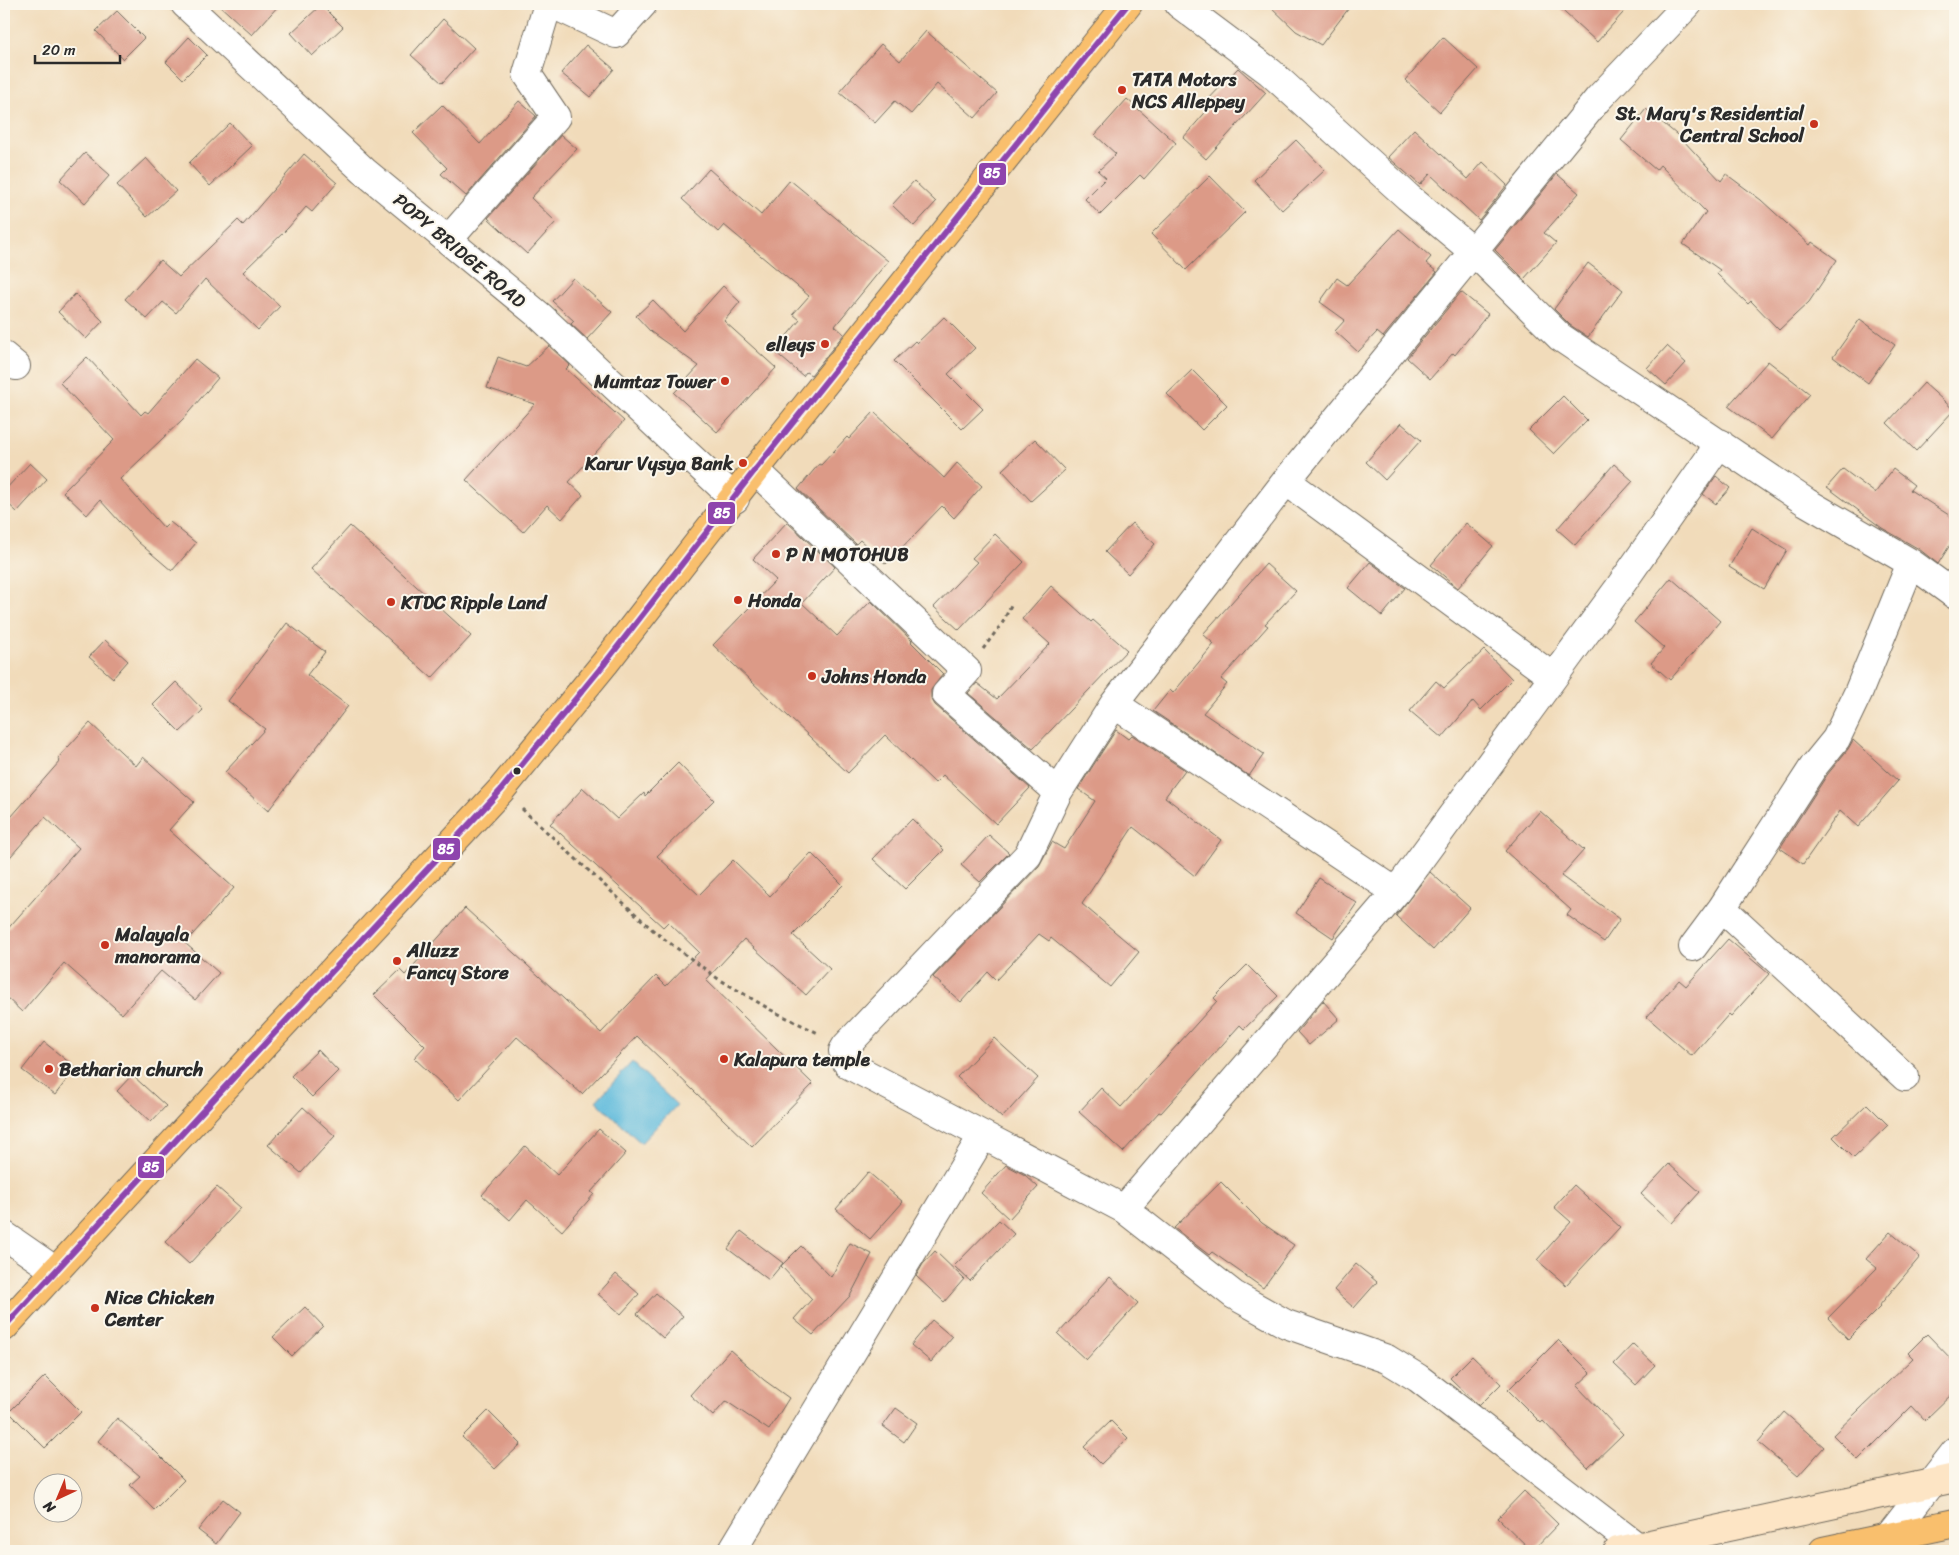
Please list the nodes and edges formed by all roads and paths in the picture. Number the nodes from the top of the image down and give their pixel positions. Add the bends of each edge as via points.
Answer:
1 (185, 4) edge
2 (548, 4) edge
3 (552, 4) edge
4 (643, 4) edge
5 (1128, 4) edge
6 (1179, 4) edge
7 (1688, 4) edge
8 (448, 240) junction
9 (1474, 252) junction
10 (1720, 443) junction
11 (755, 470) junction
12 (1286, 481) junction
13 (735, 499) junction
14 (1911, 563) junction
15 (1955, 595) edge
16 (1011, 605) dead end
17 (967, 671) junction
18 (1554, 677) junction
19 (1114, 704) junction
20 (501, 790) junction
21 (1058, 792) junction
22 (1396, 892) junction
23 (1722, 908) junction
24 (1694, 947) dead end
25 (846, 1046) junction
26 (1905, 1077) dead end
27 (983, 1135) junction
28 (1124, 1209) junction
29 (4, 1235) edge
30 (56, 1271) junction
31 (4, 1327) edge
32 (1955, 1452) edge
33 (1943, 1481) edge
34 (1955, 1523) edge
35 (1882, 1545) edge
36 (1633, 1550) edge
37 (732, 1551) edge
38 (1823, 1551) edge

1 - 8 street, POPY BRIDGE ROAD via 364,171
2 - 8 street via 527,74 556,116
3 - 4 street via 616,34
5 - 11 main road
6 - 9 street via 1270,72
7 - 9 street via 1598,99
8 - 13 street, POPY BRIDGE ROAD via 540,316
9 - 10 street via 1560,337
9 - 12 street
10 - 14 street via 1806,502
10 - 18 street
11 - 13 main road
11 - 17 street
12 - 18 street
12 - 19 street
13 - 20 main road
14 - 15 street
14 - 23 street via 1858,694 1836,739 1814,766
16 - 17 path via 1003,622
17 - 21 street via 946,694
18 - 22 street
19 - 21 street
19 - 22 street
20 - 25 path via 655,932 717,978
20 - 30 main road
21 - 25 street via 1028,854
22 - 28 street
23 - 24 street
23 - 26 street
25 - 27 street via 843,1051 850,1066
27 - 28 street
27 - 37 street
28 - 36 street via 1234,1295 1286,1324 1386,1359 1418,1378
29 - 30 street
30 - 31 main road
32 - 33 street
33 - 35 street
33 - 36 street
34 - 35 main road
35 - 38 main road

